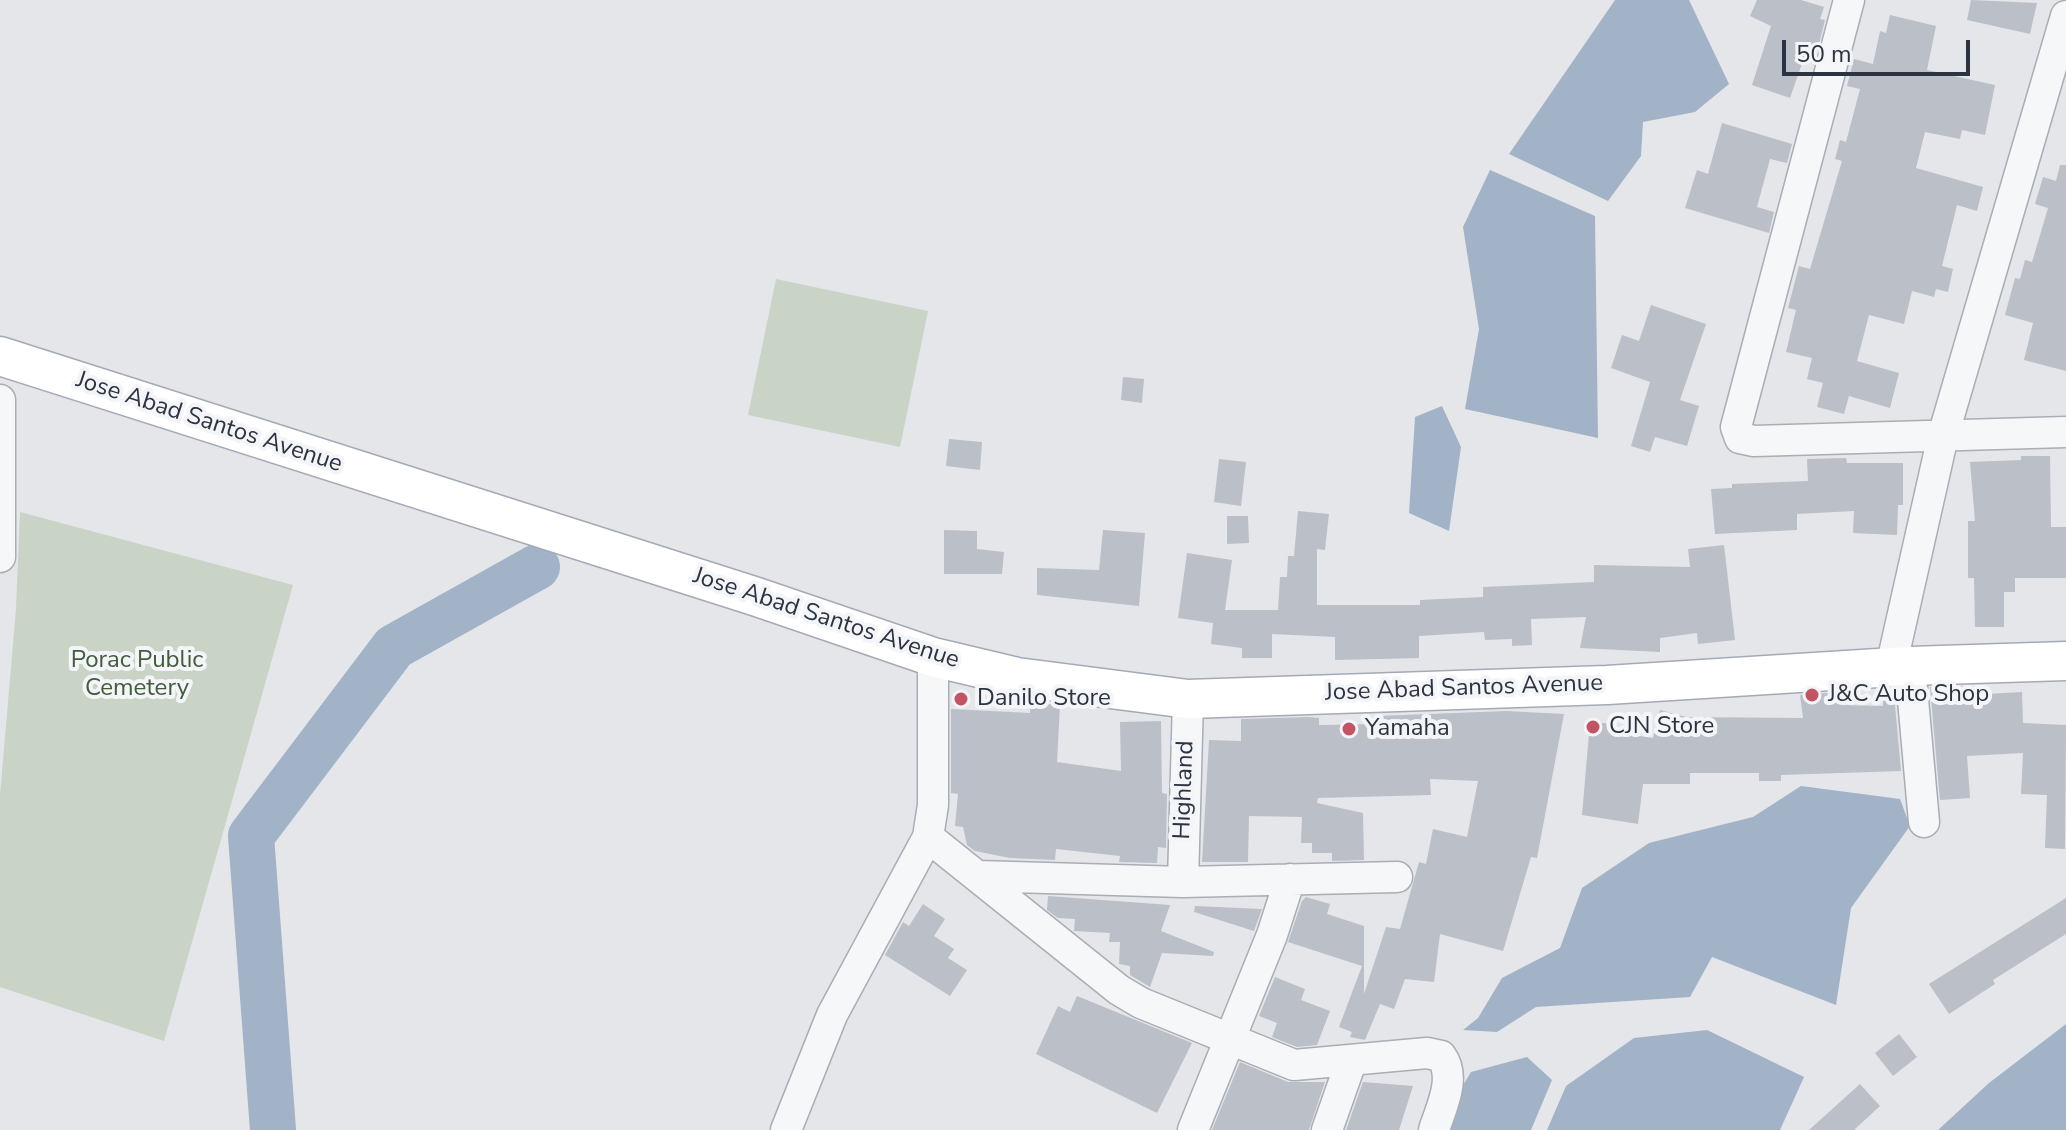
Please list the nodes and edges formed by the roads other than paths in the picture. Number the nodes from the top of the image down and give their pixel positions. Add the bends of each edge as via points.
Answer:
1 (1849, 0) edge
2 (2066, 16) edge
3 (0, 356) edge
4 (0, 400) edge
5 (2066, 432) edge
6 (1943, 436) junction
7 (0, 557) edge
8 (933, 657) junction
9 (2066, 661) edge
10 (1901, 667) junction
11 (1188, 699) junction
12 (1924, 822) dead end
13 (928, 837) junction
14 (978, 876) junction
15 (1397, 877) dead end
16 (1290, 879) junction
17 (1183, 882) junction
18 (1228, 1037) junction
19 (1351, 1062) junction
20 (786, 1130) edge
21 (1193, 1130) edge
22 (1327, 1130) edge
23 (1434, 1130) edge

1 - 6 street via 1736,427 1740,438 1754,441
2 - 6 street
3 - 8 main road, Jose Abad Santos Avenue
4 - 7 street
5 - 6 street
6 - 10 street
8 - 11 main road, Jose Abad Santos Avenue via 1017,677
8 - 13 street via 933,805
9 - 10 main road, Jose Abad Santos Avenue
10 - 11 main road, Jose Abad Santos Avenue via 1607,685
10 - 12 street
11 - 17 street, Highland
13 - 14 street
13 - 20 street via 832,1015
14 - 17 street
14 - 18 street via 1130,998
15 - 16 street
16 - 17 street
16 - 18 street
18 - 19 street via 1294,1065
18 - 21 street
19 - 22 street
19 - 23 street via 1441,1056 1448,1083

